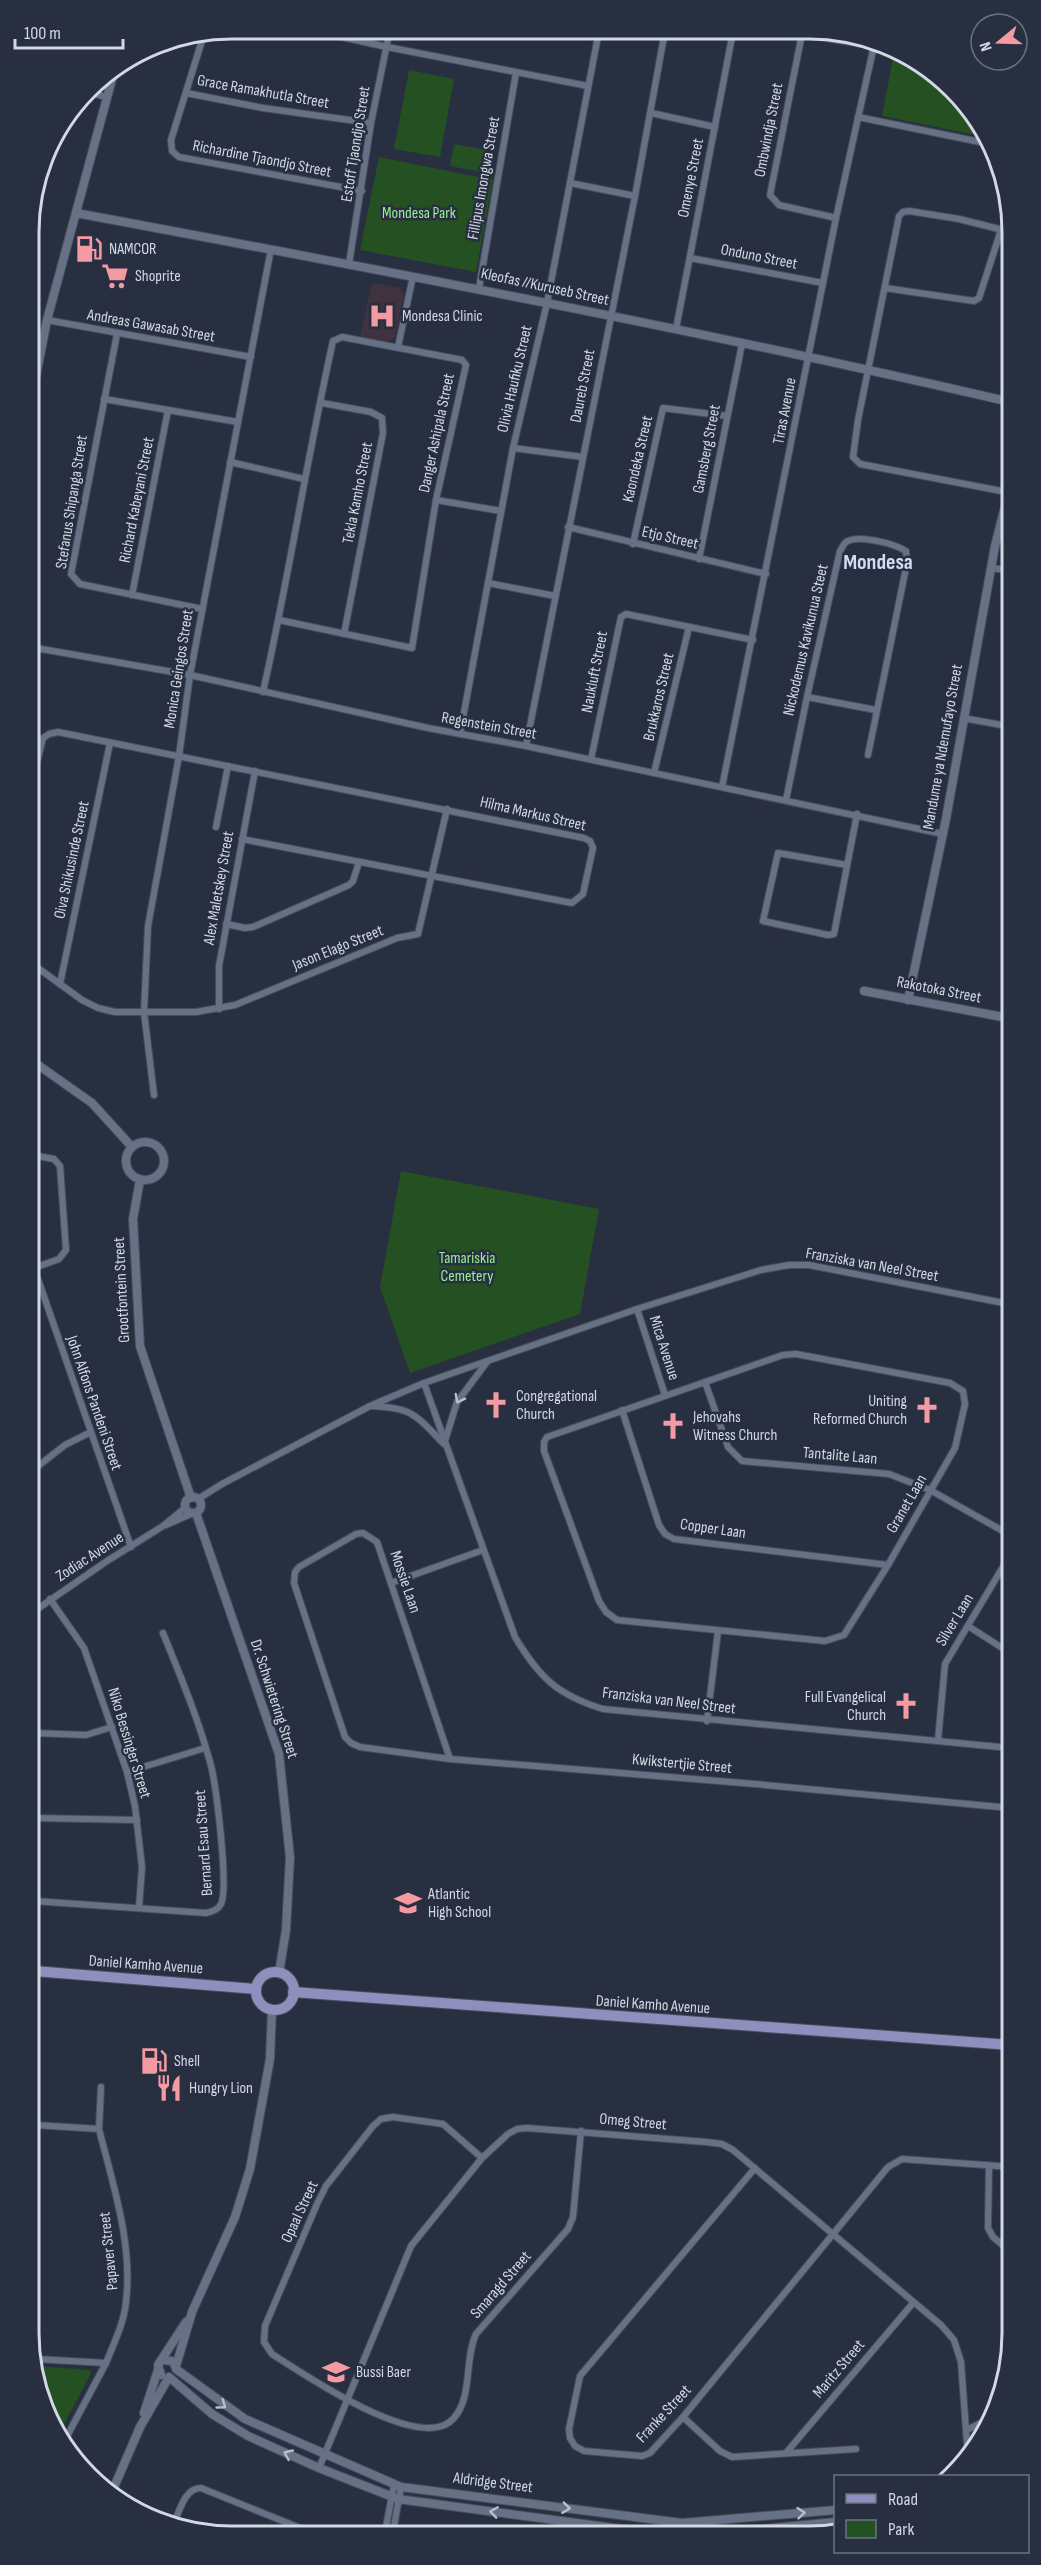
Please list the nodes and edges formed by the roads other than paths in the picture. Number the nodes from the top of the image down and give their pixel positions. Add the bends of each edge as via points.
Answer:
1 (353, 39) edge
2 (388, 39) edge
3 (597, 39) edge
4 (664, 39) edge
5 (732, 39) edge
6 (801, 39) edge
7 (202, 42) edge
8 (387, 47) junction
9 (874, 50) edge
10 (516, 73) junction
11 (111, 82) edge
12 (588, 86) junction
13 (186, 93) junction
14 (96, 95) edge
15 (106, 98) junction
16 (651, 113) junction
17 (858, 117) junction
18 (371, 123) junction
19 (715, 127) junction
20 (979, 142) edge
21 (570, 183) junction
22 (362, 191) junction
23 (635, 196) junction
24 (76, 213) junction
25 (836, 218) junction
26 (272, 249) junction
27 (690, 258) junction
28 (349, 264) junction
29 (413, 276) junction
30 (823, 283) junction
31 (479, 288) junction
32 (885, 288) junction
33 (547, 303) junction
34 (610, 317) junction
35 (47, 320) junction
36 (676, 329) junction
37 (117, 333) junction
38 (742, 344) junction
39 (398, 347) junction
40 (39, 353) edge
41 (251, 357) junction
42 (809, 357) junction
43 (869, 369) junction
44 (104, 399) junction
45 (1002, 400) edge
46 (321, 403) junction
47 (168, 410) junction
48 (727, 416) junction
49 (238, 422) junction
50 (513, 448) junction
51 (583, 457) junction
52 (230, 462) junction
53 (304, 479) junction
54 (1002, 491) edge
55 (436, 500) junction
56 (501, 511) junction
57 (1002, 521) edge
58 (568, 528) junction
59 (633, 543) junction
60 (699, 559) junction
61 (991, 568) junction
62 (1002, 569) edge
63 (766, 574) junction
64 (489, 583) junction
65 (132, 595) junction
66 (555, 596) junction
67 (202, 609) junction
68 (279, 620) junction
69 (689, 627) junction
70 (344, 634) junction
71 (753, 640) junction
72 (39, 649) edge
73 (190, 675) junction
74 (263, 692) junction
75 (807, 697) junction
76 (876, 710) junction
77 (963, 718) junction
78 (1002, 725) edge
79 (460, 734) junction
80 (110, 743) junction
81 (39, 745) edge
82 (526, 746) junction
83 (868, 755) dead end
84 (179, 756) junction
85 (591, 759) junction
86 (228, 766) junction
87 (255, 771) junction
88 (654, 773) junction
89 (722, 787) junction
90 (786, 800) junction
91 (447, 809) junction
92 (857, 814) junction
93 (216, 827) dead end
94 (943, 834) junction
95 (242, 839) junction
96 (359, 862) junction
97 (847, 865) junction
98 (433, 876) junction
99 (226, 924) junction
100 (39, 969) edge
101 (60, 984) junction
102 (864, 991) dead end
103 (908, 1000) junction
104 (219, 1010) junction
105 (144, 1012) junction
106 (1002, 1017) edge
107 (39, 1065) edge
108 (154, 1095) dead end
109 (132, 1147) junction
110 (39, 1156) edge
111 (140, 1180) junction
112 (39, 1264) edge
113 (39, 1283) edge
114 (1002, 1303) edge
115 (637, 1309) junction
116 (488, 1361) junction
117 (705, 1382) junction
118 (424, 1383) junction
119 (665, 1395) junction
120 (370, 1406) junction
121 (622, 1410) junction
122 (89, 1432) junction
123 (444, 1445) junction
124 (39, 1465) edge
125 (930, 1490) junction
126 (195, 1498) junction
127 (191, 1511) junction
128 (1002, 1530) edge
129 (131, 1547) junction
130 (483, 1550) junction
131 (888, 1565) junction
132 (1002, 1569) edge
133 (391, 1583) junction
134 (50, 1599) junction
135 (39, 1607) edge
136 (968, 1626) junction
137 (717, 1630) junction
138 (163, 1633) dead end
139 (1002, 1648) edge
140 (707, 1721) junction
141 (112, 1727) junction
142 (39, 1733) edge
143 (938, 1740) junction
144 (351, 1743) joint
145 (1002, 1747) edge
146 (205, 1748) junction
147 (450, 1759) junction
148 (127, 1772) junction
149 (1002, 1807) edge
150 (39, 1818) edge
151 (136, 1820) junction
152 (39, 1900) edge
153 (140, 1908) junction
154 (39, 1971) edge
155 (279, 1973) junction
156 (256, 1989) junction
157 (293, 1992) junction
158 (273, 2010) junction
159 (1002, 2044) edge
160 (101, 2087) dead end
161 (39, 2125) edge
162 (99, 2129) junction
163 (581, 2131) junction
164 (482, 2158) junction
165 (989, 2166) junction
166 (1002, 2167) edge
167 (755, 2168) junction
168 (834, 2236) junction
169 (1002, 2245) edge
170 (914, 2303) junction
171 (192, 2312) junction
172 (41, 2359) edge
173 (163, 2360) junction
174 (106, 2363) junction
175 (176, 2367) junction
176 (158, 2370) junction
177 (169, 2377) junction
178 (347, 2400) junction
179 (682, 2417) junction
180 (979, 2424) edge
181 (139, 2430) junction
182 (967, 2430) junction
183 (68, 2434) edge
184 (967, 2443) edge
185 (856, 2449) dead end
186 (786, 2453) junction
187 (324, 2455) junction
188 (319, 2468) junction
189 (115, 2486) edge
190 (397, 2486) junction
191 (395, 2498) junction
192 (834, 2510) edge
193 (177, 2518) edge
194 (834, 2522) edge
195 (295, 2526) edge
196 (387, 2526) edge
197 (393, 2526) edge
198 (599, 2526) edge
199 (675, 2526) edge
200 (691, 2526) edge
201 (794, 2526) edge

1 - 8 street
2 - 8 street, Estoff Tjaondjo Street
3 - 12 street, Olivia Haufiku Street
4 - 16 street, Daureb Street
5 - 19 street, Omenye Street
6 - 25 street, Ombwindja Street via 770,195 779,205
7 - 13 street, Richardine Tjaondjo Street
8 - 10 street
8 - 18 street, Estoff Tjaondjo Street
9 - 17 street, Tiras Avenue
10 - 12 street
10 - 31 street, Fillipus Imongwa Street
11 - 15 street
12 - 21 street, Olivia Haufiku Street
13 - 18 street, Grace Ramakhutla Street
13 - 22 street, Richardine Tjaondjo Street via 171,140 172,151 179,157
14 - 15 street
15 - 24 street
16 - 19 street
16 - 23 street, Daureb Street
17 - 20 street
17 - 25 street, Tiras Avenue
18 - 22 street, Estoff Tjaondjo Street
19 - 27 street, Omenye Street
21 - 23 street
21 - 33 street, Olivia Haufiku Street
22 - 28 street, Estoff Tjaondjo Street
23 - 34 street, Daureb Street
24 - 26 street, Kleofas //Kuruseb Street
24 - 35 street
25 - 30 street, Tiras Avenue
26 - 28 street, Kleofas //Kuruseb Street
26 - 41 street, Monica Geingos Street
27 - 30 street, Onduno Street
27 - 36 street, Omenye Street
28 - 29 street, Kleofas //Kuruseb Street
29 - 31 street, Kleofas //Kuruseb Street
29 - 39 street
30 - 42 street, Tiras Avenue
31 - 33 street, Kleofas //Kuruseb Street
32 - 32 street via 903,212 999,229 979,298 974,302
32 - 43 street
33 - 34 street, Kleofas //Kuruseb Street
33 - 50 street, Olivia Haufiku Street
34 - 36 street, Kleofas //Kuruseb Street
34 - 51 street, Daureb Street
35 - 37 street, Andreas Gawasab Street
35 - 40 street
36 - 38 street, Kleofas //Kuruseb Street
37 - 41 street, Andreas Gawasab Street
37 - 44 street, Stefanus Shipanga Street
38 - 42 street, Kleofas //Kuruseb Street
38 - 48 street, Gamsberg Street
39 - 46 street, Danger Ashipala Street via 342,337 333,342
39 - 55 street, Danger Ashipala Street via 462,360 466,365
41 - 49 street, Monica Geingos Street
42 - 43 street, Kleofas //Kuruseb Street
42 - 63 street, Tiras Avenue
43 - 45 street, Kleofas //Kuruseb Street
43 - 54 street via 853,457 856,461
44 - 47 street
44 - 65 street, Stefanus Shipanga Street via 71,574 80,585
46 - 53 street, Danger Ashipala Street
46 - 70 street, Tekla Kamho Street via 371,412 382,418 383,433
47 - 49 street
47 - 65 street, Richard Kabeyani Street
48 - 59 street, Kaondeka Street via 663,408
48 - 60 street, Gamsberg Street
49 - 52 street, Monica Geingos Street
50 - 51 street
50 - 56 street, Olivia Haufiku Street
51 - 58 street, Daureb Street
52 - 53 street
52 - 67 street, Monica Geingos Street
53 - 68 street, Danger Ashipala Street
55 - 56 street
55 - 70 street, Danger Ashipala Street via 412,648
56 - 64 street, Olivia Haufiku Street
57 - 61 street, Mandume ya Ndemufayo Street
58 - 59 street, Etjo Street
58 - 66 street, Daureb Street
59 - 60 street, Etjo Street
60 - 63 street, Etjo Street
61 - 62 street
61 - 77 street, Mandume ya Ndemufayo Street
63 - 71 street, Tiras Avenue
64 - 66 street
64 - 79 street, Olivia Haufiku Street
65 - 67 street, Stefanus Shipanga Street
66 - 82 street, Daureb Street
67 - 73 street, Monica Geingos Street
68 - 70 street, Danger Ashipala Street
68 - 74 street, Danger Ashipala Street
69 - 71 street, Naukluft Street
69 - 85 street, Naukluft Street via 626,614 621,617
69 - 88 street, Brukkaros Street
71 - 89 street, Tiras Avenue
72 - 73 street, Regenstein Street
73 - 74 street, Regenstein Street
73 - 84 street, Monica Geingos Street
74 - 79 street, Regenstein Street
75 - 76 street
75 - 76 street, Nickodemus Kavikunua Steet via 840,551 846,542 855,539 896,545 906,551 907,562
75 - 90 street, Nickodemus Kavikunua Steet
76 - 83 street, Nickodemus Kavikunua Steet
77 - 78 street
77 - 94 street, Mandume ya Ndemufayo Street
79 - 82 street, Regenstein Street
80 - 81 street, Hilma Markus Street via 58,732 42,738
80 - 84 street, Hilma Markus Street
80 - 101 street, Oiva Shikusinde Street
82 - 85 street, Regenstein Street
84 - 86 street, Hilma Markus Street
84 - 105 street, Monica Geingos Street via 148,926
85 - 88 street, Regenstein Street
86 - 87 street, Hilma Markus Street
86 - 93 street
87 - 91 street, Hilma Markus Street
87 - 95 street, Alex Maletskey Street
88 - 89 street, Regenstein Street
89 - 90 street, Regenstein Street
90 - 92 street, Regenstein Street
91 - 98 street, Jason Elago Street
91 - 98 street, Hilma Markus Street via 584,838 593,848 583,894 572,903
92 - 94 street, Regenstein Street
92 - 97 street
94 - 103 street, Mandume ya Ndemufayo Street
95 - 96 street, Hilma Markus Street
95 - 99 street, Alex Maletskey Street
96 - 98 street, Hilma Markus Street
96 - 99 street via 349,885 253,927
97 - 97 street via 834,934 764,921 778,853
98 - 104 street, Jason Elago Street via 418,934 397,938
99 - 104 street, Alex Maletskey Street via 219,966
100 - 101 street, Jason Elago Street
101 - 105 street, Jason Elago Street via 98,1008
102 - 103 street, Rakotoka Street
103 - 106 street, Rakotoka Street
104 - 105 street, Jason Elago Street
105 - 108 street, Monica Geingos Street
107 - 109 street via 92,1103
109 - 111 street via 126,1164
109 - 111 street via 152,1143 165,1160 156,1178
110 - 112 street, John Alfons Pandeni Street via 54,1159 60,1166 66,1250 59,1259
111 - 126 street, Grootfontein Street via 133,1219 140,1346
113 - 122 street, John Alfons Pandeni Street
114 - 115 street, Franziska van Neel Street via 809,1265 789,1265 760,1270
115 - 116 street, Franziska van Neel Street
115 - 119 street, Mica Avenue
116 - 118 street, Franziska van Neel Street
116 -> 123 street via 457,1402
117 - 119 street, Granet Laan
117 - 125 street, Tantalite Laan via 728,1447 742,1461 890,1474
117 - 125 street, Granet Laan via 796,1354 950,1383 963,1390 965,1404 955,1448
118 - 120 street, Franziska van Neel Street
118 - 123 street, Franziska van Neel Street
119 - 121 street, Granet Laan
120 - 123 street via 399,1408 415,1415
120 - 126 street, Franziska van Neel Street
121 - 131 street, Copper Laan via 665,1534 674,1539
121 - 137 street, Granet Laan via 547,1437 544,1442 599,1601 617,1620
122 - 124 street
122 - 129 street, John Alfons Pandeni Street
123 - 130 street, Franziska van Neel Street
125 - 128 street, Tantalite Laan
125 - 131 street, Granet Laan
126 - 127 street
126 - 127 street via 201,1508
127 - 129 street, Zodiac Avenue
127 - 155 street, Dr. Schwietering Street via 279,1754 290,1857
129 - 134 street, Zodiac Avenue
130 - 133 street
130 - 140 street, Franziska van Neel Street via 515,1637 555,1688 603,1709
131 - 137 street, Granet Laan via 844,1635 836,1639
132 - 136 street, Silver Laan
133 - 144 street, Mossie Laan via 377,1542 363,1533 299,1567 293,1577 345,1737
133 - 147 street, Mossie Laan
134 - 135 street, Zodiac Avenue
134 - 141 street, Niko Bessinger Street via 84,1648
136 - 139 street
136 - 143 street, Silver Laan via 945,1664
137 - 140 street
138 - 146 street, Bernard Esau Street
140 - 143 street, Franziska van Neel Street
141 - 142 street via 86,1735
141 - 148 street, Niko Bessinger Street
143 - 145 street, Franziska van Neel Street
144 - 147 street, Kwikstertjie Street
146 - 148 street
146 - 153 street, Bernard Esau Street via 217,1813 223,1877 221,1904 206,1913
147 - 149 street, Kwikstertjie Street
148 - 151 street, Niko Bessinger Street
150 - 151 street
151 - 153 street, Niko Bessinger Street via 142,1867
152 - 153 street, Bernard Esau Street
154 - 156 main road, Daniel Kamho Avenue
155 - 156 main road via 266,1974
155 - 157 main road via 291,1982
156 - 158 main road via 260,2004
157 - 158 main road via 287,2005
157 - 159 main road, Daniel Kamho Avenue
158 - 171 street via 270,2059 250,2169 235,2217
160 - 162 street, Papaver Street
161 - 162 street
162 - 174 street, Papaver Street via 123,2229 127,2289 123,2320
163 - 164 street, Omeg Street via 517,2129
163 - 167 street, Omeg Street via 722,2144
163 - 178 street, Smaragd Street via 573,2217 568,2229 476,2334 461,2407 453,2420 438,2428 421,2429
164 - 178 street, Omeg Street via 411,2246
164 - 178 street, Opaal Street via 443,2124 381,2119 326,2186 265,2326 264,2342 272,2354
165 - 166 street, Franke Street
165 - 168 street, Franke Street via 897,2161 888,2167
165 - 169 street via 988,2228
167 - 168 street, Omeg Street
167 - 179 street, Franke Street via 580,2376 570,2438 584,2451 642,2456 650,2453
168 - 170 street, Omeg Street
168 - 179 street, Franke Street
170 - 182 street, Omeg Street via 948,2332 958,2349
170 - 186 street, Maritz Street
171 - 173 street
171 - 175 street
172 - 174 street
173 - 175 street via 169,2359
173 - 176 street
174 - 183 street, Papaver Street
175 - 177 street
175 -> 187 street, Aldridge Street via 245,2419
176 - 177 street via 163,2377
176 - 181 street
177 - 181 street
188 -> 177 street, Aldridge Street via 229,2426
178 - 187 street, Omeg Street
179 - 186 street via 732,2457
180 - 182 street
181 - 189 street
182 - 184 street, Omeg Street
185 - 186 street
187 - 188 street, Omeg Street
187 - 190 street, Aldridge Street
188 - 191 street, Aldridge Street
190 - 191 street
190 -> 199 street, Aldridge Street
191 - 196 street
191 - 197 street
198 -> 191 street, Aldridge Street
200 -> 192 street, Aldridge Street
193 - 195 street via 188,2493 201,2488
194 - 201 street

